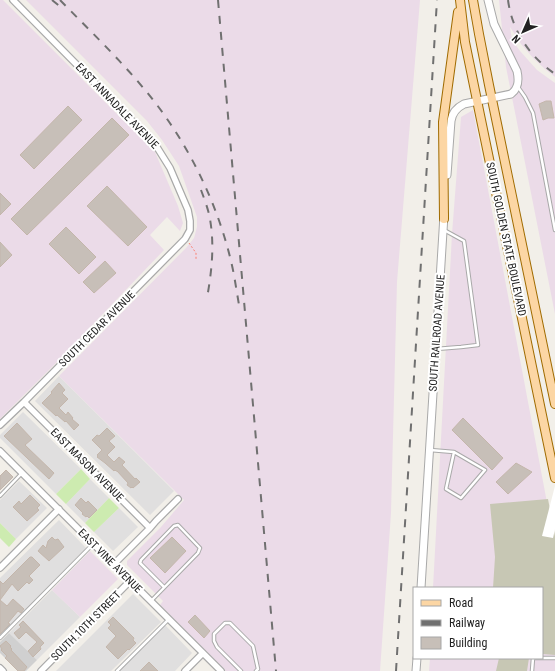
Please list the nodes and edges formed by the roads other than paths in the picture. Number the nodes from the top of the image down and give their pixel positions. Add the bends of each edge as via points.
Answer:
1 (13, 0) edge
2 (460, 0) edge
3 (473, 0) edge
4 (488, 0) edge
5 (518, 86) junction
6 (484, 100) junction
7 (444, 219) junction
8 (443, 229) junction
9 (190, 230) joint
10 (555, 230) edge
11 (436, 349) junction
12 (24, 402) junction
13 (555, 404) edge
14 (0, 425) edge
15 (0, 450) edge
16 (430, 450) junction
17 (454, 452) junction
18 (22, 473) junction
19 (555, 478) edge
20 (0, 496) edge
21 (178, 499) dead end
22 (59, 509) junction
23 (150, 528) junction
24 (93, 544) junction
25 (114, 564) junction
26 (0, 568) edge
27 (130, 581) junction
28 (164, 587) junction
29 (421, 587) edge
30 (151, 601) junction
31 (169, 619) junction
32 (0, 638) edge
33 (203, 653) junction
34 (543, 658) edge
35 (555, 658) edge
36 (416, 659) edge
37 (533, 659) edge
38 (0, 668) edge
39 (258, 670) edge
40 (3, 671) edge
41 (41, 671) edge
42 (116, 671) edge
43 (185, 671) edge
44 (221, 671) edge
45 (242, 671) edge
46 (416, 671) edge
47 (532, 671) edge

1 - 9 street, EAST ANNADALE AVENUE via 155,144 170,168 188,210
2 - 6 main road, SOUTH GOLDEN STATE BOULEVARD via 465,42
2 - 7 main road via 443,118
3 - 6 main road, SOUTH GOLDEN STATE BOULEVARD
4 - 5 street via 494,24 517,71
5 - 6 street via 511,94
5 - 10 lane via 533,113
6 - 7 street, SOUTH RAILROAD AVENUE via 460,106 452,116
6 - 13 main road, SOUTH GOLDEN STATE BOULEVARD
6 - 19 main road, SOUTH GOLDEN STATE BOULEVARD
7 - 8 street, SOUTH RAILROAD AVENUE
8 - 11 street, SOUTH RAILROAD AVENUE
8 - 11 lane via 464,241 478,345
9 - 12 street, SOUTH CEDAR AVENUE via 185,239
11 - 16 street, SOUTH RAILROAD AVENUE
12 - 14 street, SOUTH CEDAR AVENUE
12 - 23 street, EAST MASON AVENUE
15 - 18 street, EAST VINE AVENUE
16 - 17 lane
16 - 29 street, SOUTH RAILROAD AVENUE
17 - 17 lane via 446,489 461,498 485,470
18 - 20 lane
18 - 22 street, EAST VINE AVENUE
21 - 23 street
22 - 24 street, EAST VINE AVENUE
22 - 26 street
23 - 25 street
24 - 25 street, EAST VINE AVENUE
24 - 32 lane
25 - 27 street, EAST VINE AVENUE
27 - 30 street, EAST VINE AVENUE
27 - 41 street, SOUTH 10TH STREET
28 - 28 lane via 200,548 178,525 174,526 140,563
28 - 30 lane
30 - 31 street, EAST VINE AVENUE
31 - 33 street, EAST VINE AVENUE
31 - 42 lane
33 - 43 street
33 - 44 street, EAST VINE AVENUE
34 - 35 lane
36 - 46 street
37 - 47 lane
38 - 40 street
39 - 45 lane via 253,646 230,623 225,623 214,634 214,641

